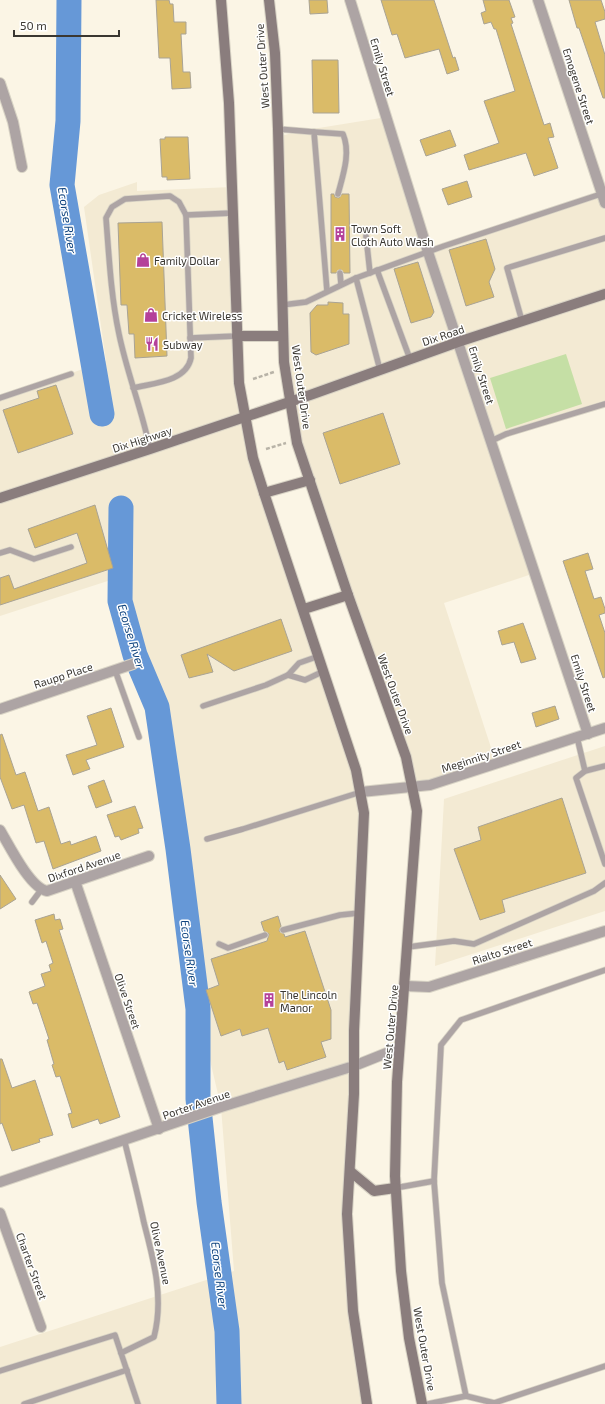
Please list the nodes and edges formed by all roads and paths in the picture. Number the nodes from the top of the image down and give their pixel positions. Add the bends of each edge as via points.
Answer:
1 (221, 0) edge
2 (269, 0) edge
3 (350, 0) edge
4 (538, 0) edge
5 (0, 83) edge
6 (278, 129) junction
7 (314, 132) junction
8 (22, 167) dead end
9 (338, 194) dead end
10 (604, 197) edge
11 (233, 213) junction
12 (186, 215) junction
13 (366, 236) dead end
14 (605, 238) edge
15 (428, 252) junction
16 (377, 270) junction
17 (340, 273) dead end
18 (370, 273) junction
19 (356, 278) junction
20 (341, 284) junction
21 (327, 292) junction
22 (605, 294) edge
23 (282, 305) junction
24 (522, 321) junction
25 (237, 336) junction
26 (283, 336) junction
27 (190, 338) junction
28 (458, 342) junction
29 (410, 359) junction
30 (380, 370) junction
31 (274, 372) dead end
32 (71, 374) dead end
33 (253, 379) dead end
34 (133, 388) junction
35 (0, 398) edge
36 (290, 402) junction
37 (605, 404) edge
38 (245, 417) junction
39 (491, 441) junction
40 (288, 442) dead end
41 (150, 449) junction
42 (266, 449) dead end
43 (310, 480) junction
44 (264, 493) junction
45 (0, 498) edge
46 (71, 547) dead end
47 (0, 553) edge
48 (348, 595) junction
49 (304, 609) junction
50 (319, 656) junction
51 (133, 664) dead end
52 (115, 670) junction
53 (324, 671) junction
54 (288, 675) junction
55 (203, 706) dead end
56 (0, 708) edge
57 (605, 728) edge
58 (588, 734) junction
59 (138, 737) dead end
60 (577, 737) junction
61 (605, 766) edge
62 (585, 771) junction
63 (413, 787) junction
64 (361, 792) junction
65 (0, 830) edge
66 (207, 838) dead end
67 (149, 856) dead end
68 (605, 864) edge
69 (75, 881) junction
70 (605, 883) edge
71 (41, 890) junction
72 (32, 902) dead end
73 (358, 913) junction
74 (283, 930) dead end
75 (605, 931) edge
76 (265, 935) dead end
77 (219, 944) dead end
78 (408, 948) junction
79 (605, 970) edge
80 (405, 986) junction
81 (399, 1048) junction
82 (354, 1066) junction
83 (159, 1128) junction
84 (124, 1140) junction
85 (351, 1172) junction
86 (434, 1181) junction
87 (0, 1182) edge
88 (395, 1188) junction
89 (0, 1213) edge
90 (41, 1327) dead end
91 (121, 1353) junction
92 (605, 1366) edge
93 (127, 1370) junction
94 (0, 1371) edge
95 (466, 1396) junction
96 (24, 1404) edge
97 (138, 1404) edge
98 (367, 1404) edge
99 (422, 1404) edge
100 (428, 1404) edge

1 - 11 main road via 229,103
2 - 6 main road, West Outer Drive
3 - 15 street, Emily Street
4 - 10 street, Emogene Street
5 - 8 street via 13,122
6 - 7 lane
6 - 23 main road, West Outer Drive
7 - 9 lane via 343,134 347,144
7 - 21 lane
10 - 15 lane
11 - 12 lane
11 - 25 main road
12 - 27 lane
12 - 34 lane via 179,202 170,196 125,199 112,207 106,218 111,292
13 - 18 lane
14 - 24 lane via 507,268
15 - 16 lane
15 - 28 street, Emily Street
16 - 18 lane
16 - 29 lane
17 - 20 lane
18 - 19 lane
19 - 20 lane
19 - 30 lane
20 - 21 lane
21 - 23 lane via 306,302
22 - 24 main road, Dix Road
23 - 26 main road, West Outer Drive
24 - 28 main road, Dix Road
25 - 26 main road
25 - 27 lane
25 - 38 main road via 239,383
26 - 36 main road, West Outer Drive
27 - 34 lane via 189,366 180,376
28 - 29 main road, Dix Road
28 - 39 street, Emily Street
29 - 30 main road, Dix Road
30 - 36 main road, Dix Road
31 - 33 path
32 - 35 lane
34 - 41 lane via 143,414
36 - 38 main road, Dix Highway
36 - 43 main road, West Outer Drive via 297,443
37 - 39 lane via 506,434
38 - 41 main road, Dix Highway
38 - 44 main road via 253,458
39 - 58 street, Emily Street
40 - 42 path
41 - 45 main road, Dix Highway
43 - 44 main road
43 - 48 main road, West Outer Drive
44 - 49 main road
46 - 47 lane via 34,559 10,550
48 - 49 main road
48 - 63 main road, West Outer Drive via 406,757
49 - 50 main road
50 - 53 main road
50 - 54 lane via 299,662
51 - 52 street, Raupp Place
52 - 56 street, Raupp Place
52 - 59 lane
53 - 54 lane via 305,680
53 - 64 main road
54 - 55 lane
57 - 58 street, Meginnity Street
58 - 60 street, Meginnity Street
60 - 62 lane
60 - 63 street, Meginnity Street via 430,785
61 - 62 lane
62 - 68 lane via 576,778
63 - 64 street, Meginnity Street
63 - 78 main road, West Outer Drive via 417,811
64 - 66 lane
64 - 73 main road via 364,813
65 - 71 street via 33,882
67 - 69 street, Dixford Avenue
69 - 71 street, Dixford Avenue via 47,891
69 - 83 street, Olive Street
70 - 78 lane via 594,891 474,944 454,941
71 - 72 lane, Dixford Avenue
73 - 74 lane via 340,915
73 - 82 main road
75 - 80 street, Rialto Street via 429,987
76 - 77 lane via 228,948
78 - 80 main road, West Outer Drive
79 - 86 lane via 462,1020 441,1045
80 - 81 main road, West Outer Drive
81 - 82 street, Porter Avenue
81 - 88 main road, West Outer Drive
82 - 83 street, Porter Avenue
82 - 85 main road
83 - 84 street, Porter Avenue
84 - 87 street, Porter Avenue
84 - 91 lane, Olive Avenue via 155,1265 159,1295 158,1321 154,1337
85 - 88 main road via 374,1191
85 - 98 main road via 347,1214 350,1270 357,1345
86 - 88 lane
86 - 95 lane via 442,1283
88 - 99 main road, West Outer Drive via 409,1338
89 - 90 street, Charter Street
91 - 93 lane
91 - 94 lane via 115,1335
92 - 95 lane via 494,1403
93 - 96 lane
93 - 97 lane
95 - 100 lane

